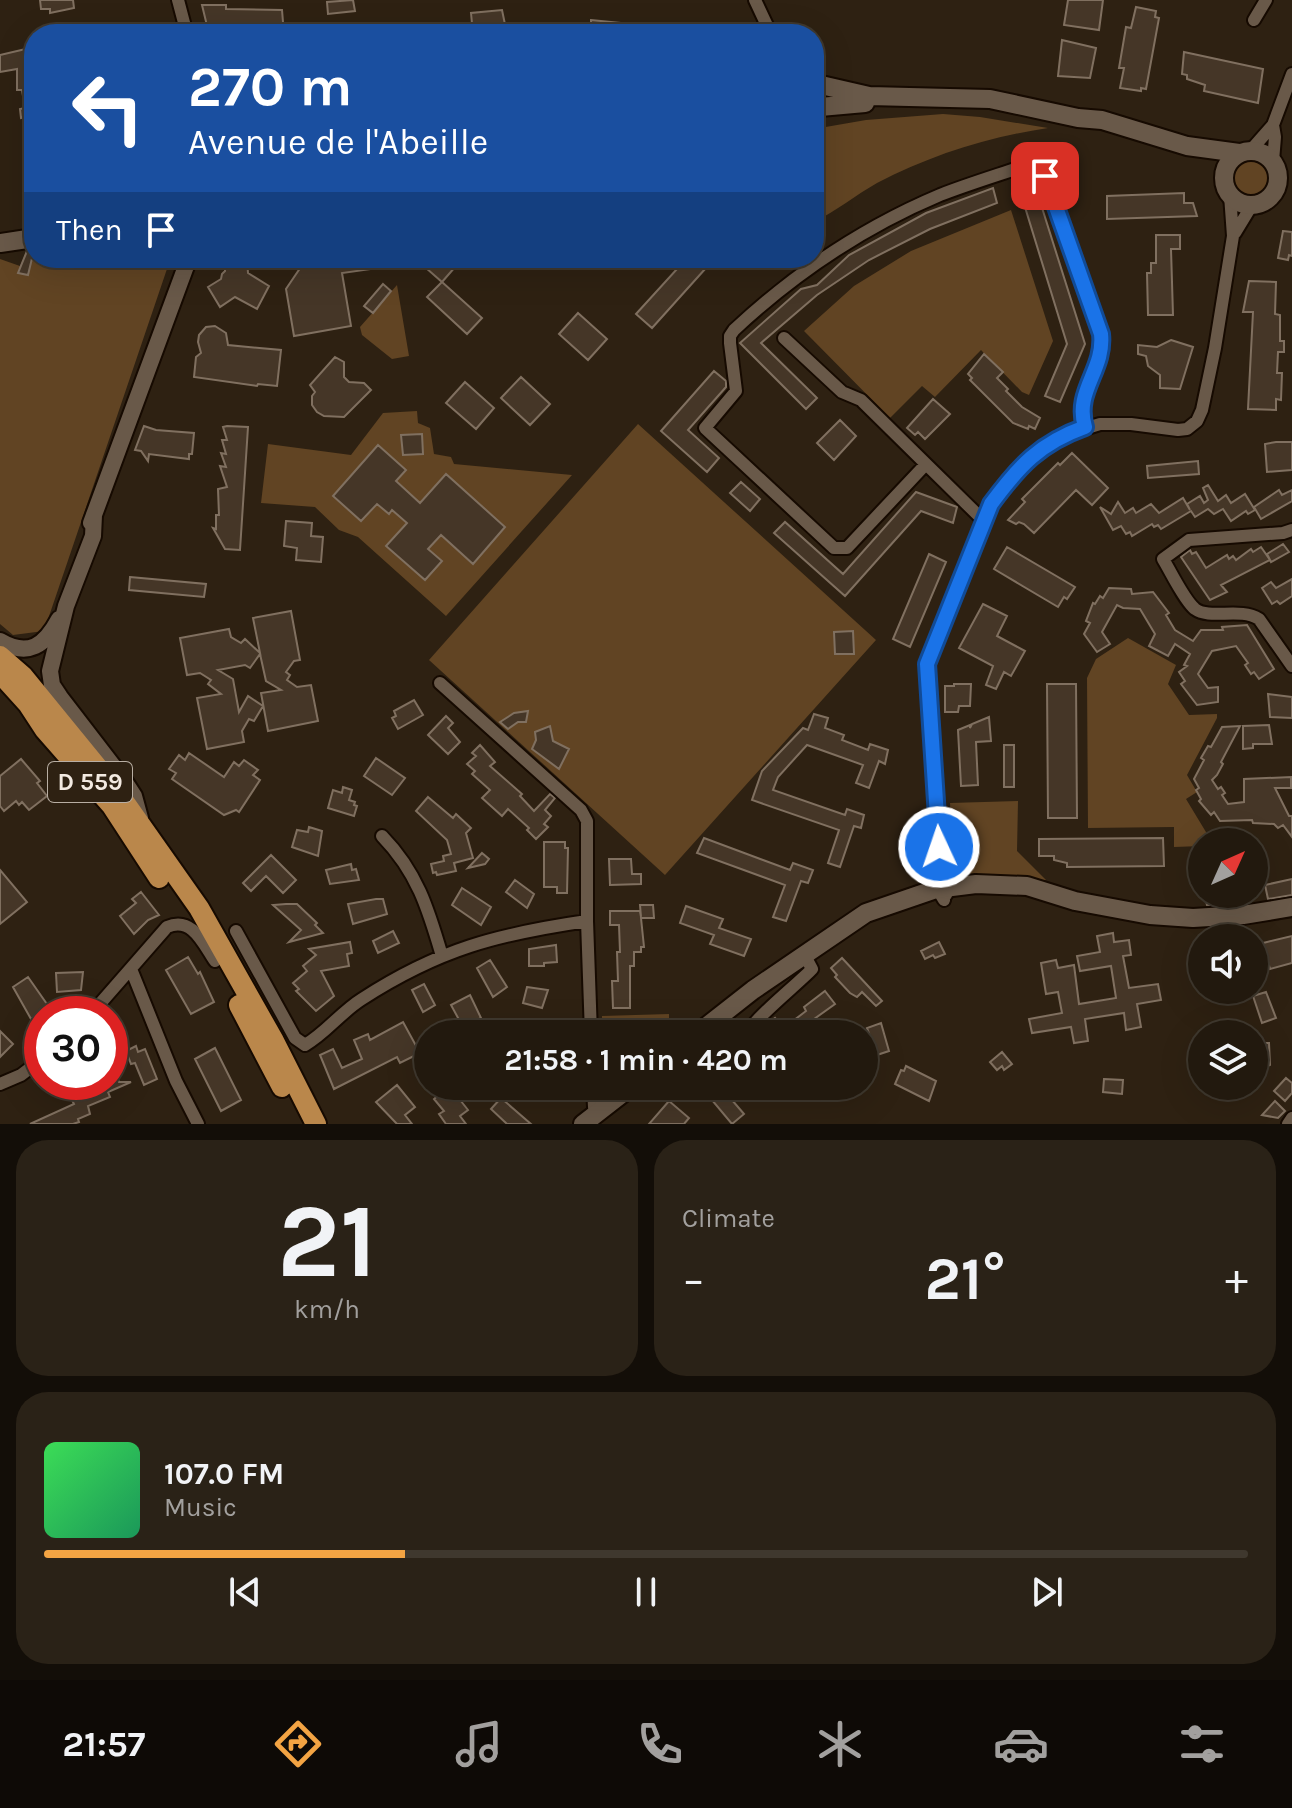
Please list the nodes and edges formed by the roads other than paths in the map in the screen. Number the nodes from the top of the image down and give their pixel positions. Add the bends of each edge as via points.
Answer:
1 (178, 0) edge
2 (755, 0) edge
3 (1266, 0) edge
4 (1254, 20) dead end
5 (184, 24) edge
6 (766, 24) edge
7 (1292, 74) edge
8 (824, 82) edge
9 (1005, 102) junction
10 (824, 110) edge
11 (1078, 118) junction
12 (1273, 125) junction
13 (1245, 151) junction
14 (1280, 167) edge
15 (1227, 187) junction
16 (1292, 189) edge
17 (1273, 194) junction
18 (1252, 205) junction
19 (1233, 236) junction
20 (24, 239) edge
21 (0, 243) edge
22 (824, 259) edge
23 (173, 268) edge
24 (185, 268) edge
25 (810, 268) edge
26 (784, 338) dead end
27 (149, 362) junction
28 (1085, 427) junction
29 (926, 464) junction
30 (983, 520) junction
31 (1292, 530) edge
32 (66, 606) junction
33 (0, 641) edge
34 (0, 656) edge
35 (1292, 666) edge
36 (0, 673) edge
37 (440, 683) dead end
38 (141, 823) junction
39 (382, 836) dead end
40 (943, 892) junction
41 (1292, 907) edge
42 (587, 921) junction
43 (236, 931) dead end
44 (804, 954) junction
45 (442, 956) junction
46 (215, 961) junction
47 (131, 969) junction
48 (107, 996) edge
49 (591, 1020) edge
50 (716, 1020) edge
51 (756, 1020) edge
52 (24, 1073) edge
53 (0, 1084) edge
54 (614, 1100) edge
55 (590, 1118) edge
56 (1292, 1118) edge
57 (198, 1124) edge
58 (302, 1124) edge
59 (316, 1124) edge
60 (1288, 1124) edge

1 - 5 street
2 - 6 street
3 - 4 street
7 - 12 street
8 - 9 main road via 869,96 974,96
9 - 10 main road via 859,102
9 - 11 main road
11 - 13 main road via 1102,120 1187,146
11 - 15 main road via 1098,130 1200,158
12 - 13 street
12 - 14 street
13 - 14 main road via 1263,153
13 - 15 main road via 1225,168
14 - 17 main road
15 - 18 main road
15 - 19 street
16 - 17 main road
17 - 18 main road
18 - 19 street
19 - 28 street via 1197,421 1178,430 1114,423
20 - 21 main road
22 - 28 street via 939,196 1027,165 1038,168 1101,334 1101,353 1080,406
23 - 27 street
24 - 27 street
25 - 29 street via 730,336 736,391 705,428 834,548 847,548
26 - 29 street via 842,392 861,400
27 - 32 street
28 - 30 street via 1048,443 1007,482
29 - 30 street
30 - 40 street via 927,664
31 - 35 street via 1189,540 1163,559 1192,606 1259,619
32 - 33 street via 44,641 18,649
32 - 38 street via 50,671 52,685 134,796
34 - 38 main road, D 559 via 23,676
36 - 46 main road, D 559 via 112,806 156,874 203,931
37 - 42 street via 581,810 587,821
38 - 59 main road, D 559 via 231,963
39 - 45 street via 417,882
40 - 41 main road via 1008,884 1150,915 1193,918
40 - 44 main road via 847,927
42 - 45 street via 485,939
42 - 49 street
43 - 45 street via 295,1038 305,1045 346,1009
44 - 50 main road
44 - 51 street via 812,969
46 - 47 street via 191,927 177,924 162,931
46 - 58 main road, D 559
47 - 48 street
47 - 57 street
52 - 53 street
54 - 55 main road
56 - 60 street

